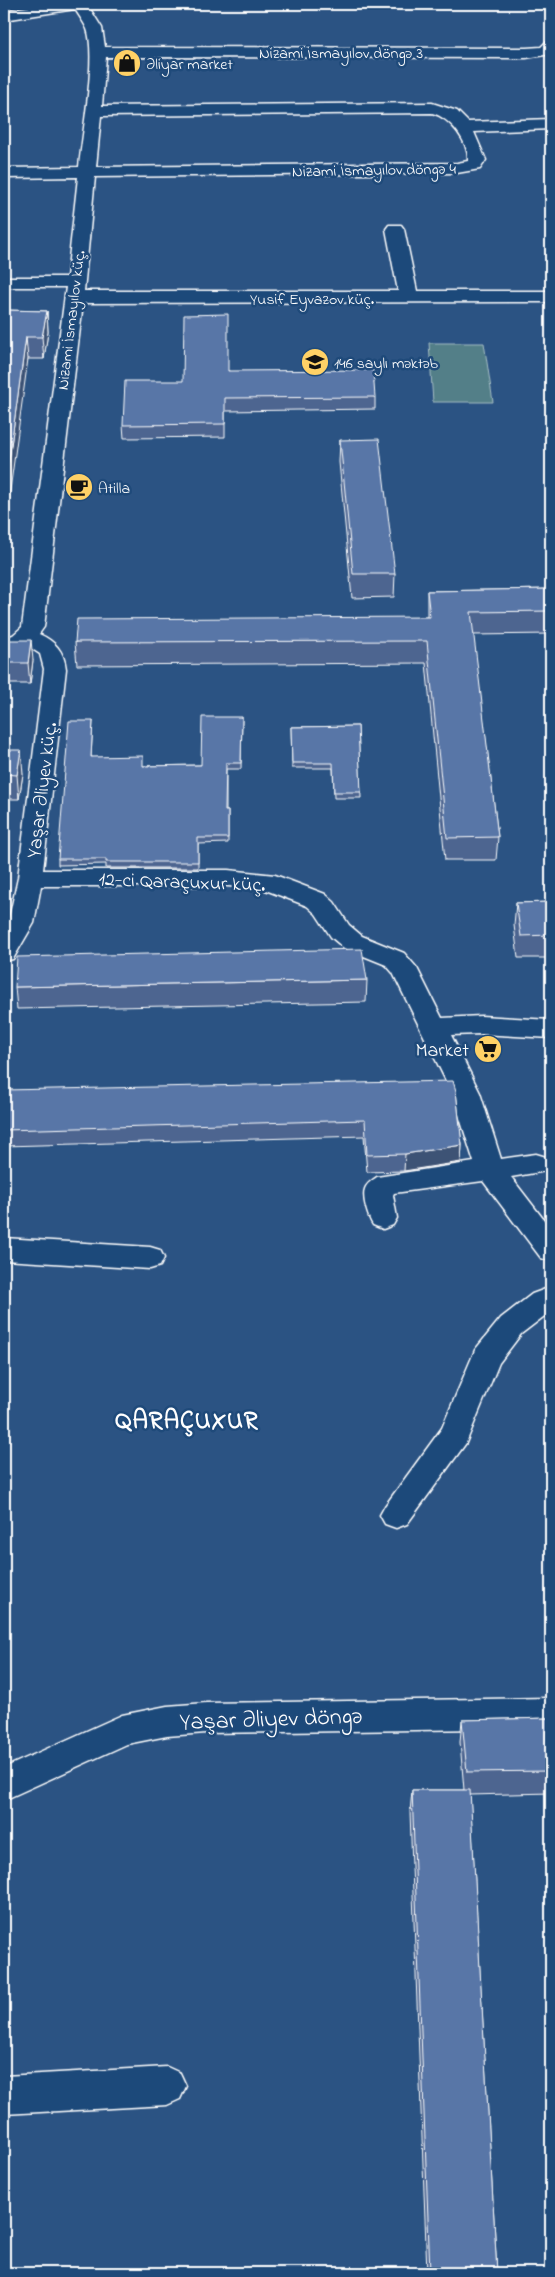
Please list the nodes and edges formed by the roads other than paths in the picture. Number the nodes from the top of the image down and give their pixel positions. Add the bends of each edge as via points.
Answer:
1 (79, 4) edge
2 (4, 15) edge
3 (551, 46) edge
4 (99, 52) junction
5 (94, 111) junction
6 (551, 124) edge
7 (464, 127) junction
8 (87, 172) junction
9 (4, 173) edge
10 (394, 229) dead end
11 (4, 282) edge
12 (74, 290) junction
13 (551, 297) edge
14 (409, 298) junction
15 (26, 637) junction
16 (4, 645) edge
17 (30, 878) junction
18 (4, 953) edge
19 (434, 1027) junction
20 (551, 1029) edge
21 (536, 1164) dead end
22 (491, 1171) junction
23 (383, 1218) dead end
24 (4, 1249) edge
25 (551, 1250) edge
26 (150, 1258) dead end
27 (551, 1298) edge
28 (396, 1516) dead end
29 (551, 1713) edge
30 (4, 1785) edge
31 (167, 2086) dead end
32 (4, 2094) edge

1 - 2 street
1 - 4 street, Nizami İsmayılov küç. via 94,28
3 - 4 street, Nizami İsmayılov döngə 3 via 546,51 526,53
4 - 5 street, Nizami İsmayılov küç.
5 - 7 street, Nizami İsmayılov döngə 4 via 432,108 452,114
5 - 8 street, Nizami İsmayılov küç.
6 - 7 street
7 - 8 street, Nizami İsmayılov döngə 4 via 478,160 469,167
8 - 9 street, Nizami İsmayılov döngə 4
8 - 12 street, Nizami İsmayılov küç.
10 - 14 street
11 - 12 street, Yusif Eyvazov küç.
12 - 14 street, Yusif Eyvazov küç.
12 - 15 street, Nizami İsmayılov küç. via 33,627
13 - 14 street, Yusif Eyvazov küç.
15 - 16 street
15 - 17 street, Yaşar Əliyev küç. via 50,650 55,669
17 - 18 street, Yaşar Əliyev küç. via 21,923
17 - 19 street, 12-ci Qaraçuxur küç. via 266,880 316,900 353,942 395,959 404,968
19 - 20 street via 482,1025
19 - 22 street, 12-ci Qaraçuxur küç. via 466,1094
21 - 22 street
22 - 23 street via 387,1184 378,1191
22 - 25 street, 12-ci Qaraçuxur küç.
24 - 26 street
27 - 28 street via 511,1326 486,1358 455,1434
29 - 30 street, Yaşar Əliyev döngə via 167,1721 122,1730
31 - 32 street

